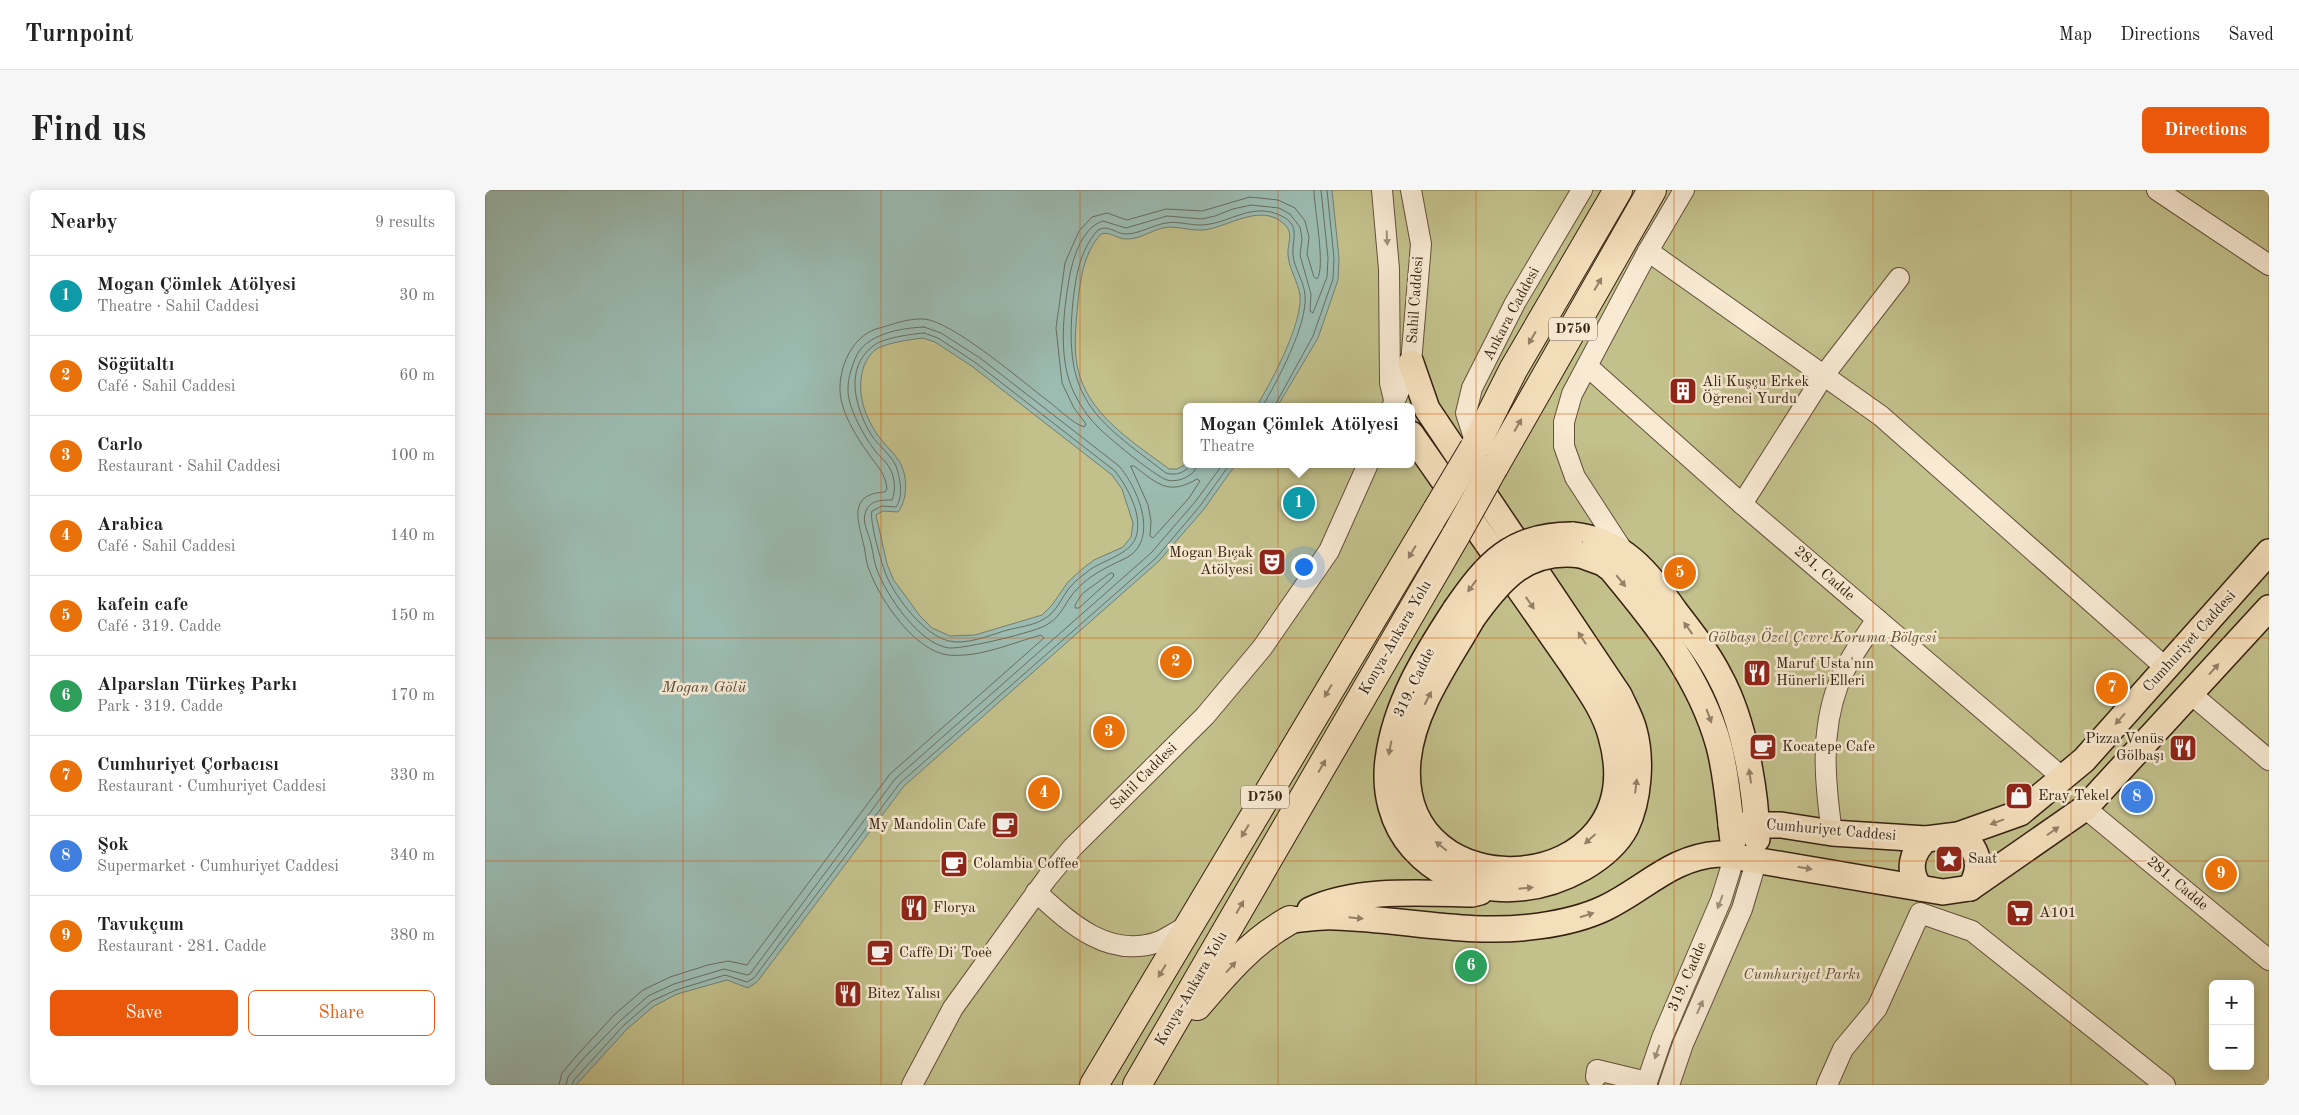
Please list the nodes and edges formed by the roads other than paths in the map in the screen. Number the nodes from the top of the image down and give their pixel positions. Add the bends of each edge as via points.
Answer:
1 (1382, 190) edge
2 (1411, 190) edge
3 (1583, 190) edge
4 (1618, 190) edge
5 (1652, 190) edge
6 (1684, 190) edge
7 (2157, 190) edge
8 (1648, 251) junction
9 (2269, 265) edge
10 (1899, 278) dead end
11 (1411, 363) junction
12 (1587, 366) junction
13 (1824, 375) junction
14 (1394, 403) edge
15 (1395, 403) edge
16 (1415, 440) edge
17 (1475, 446) junction
18 (1366, 468) edge
19 (1742, 504) junction
20 (1577, 545) junction
21 (1623, 551) junction
22 (2269, 552) edge
23 (2269, 608) edge
24 (1464, 615) junction
25 (1877, 619) junction
26 (2166, 668) junction
27 (2191, 694) junction
28 (2269, 760) edge
29 (2063, 778) junction
30 (2085, 808) junction
31 (1757, 824) junction
32 (1731, 825) junction
33 (1832, 833) junction
34 (1958, 835) junction
35 (1925, 839) junction
36 (1746, 857) junction
37 (1920, 888) junction
38 (1492, 889) junction
39 (1958, 890) junction
40 (1037, 892) junction
41 (1290, 920) junction
42 (1946, 922) junction
43 (1189, 925) junction
44 (2269, 960) edge
45 (1153, 1056) junction
46 (1596, 1077) dead end
47 (1646, 1084) edge
48 (912, 1085) edge
49 (1094, 1085) edge
50 (1137, 1085) edge
51 (1669, 1085) edge
52 (1827, 1085) edge
53 (2165, 1085) edge

1 -> 14 street via 1389,269 1390,384
2 - 11 street, Sahil Caddesi via 1421,244
3 - 17 street, Ankara Caddesi via 1515,303 1472,388 1466,413
4 -> 17 highway, D750 via 1513,370
45 -> 5 highway, Konya-Ankara Yolu / D750, bridge
6 - 8 street
7 - 9 street
8 - 12 street
8 - 13 street
10 - 13 street
11 - 15 street, Sahil Caddesi
38 -> 11 main road, 319. Cadde via 1536,887 1556,881 1606,852 1625,827 1636,792 1634,731 1619,695 1427,409
12 - 19 street, 281. Cadde
12 - 21 street, 319. Cadde via 1572,394 1564,422 1564,446 1575,477
13 - 19 street
13 - 26 street via 1881,416
16 -> 24 main road, 319. Cadde via 1595,699 1611,734 1616,782 1609,814 1590,840 1547,865 1518,871 1493,869 1446,851 1423,828 1409,797 1408,759 1417,723
17 -> 43 highway, D750, bridge
18 - 40 street, Sahil Caddesi via 1329,551 1257,656 1205,716 1073,847
19 - 25 street, 281. Cadde
20 - 21 main road, 319. Cadde via 1601,540
20 - 24 main road, 319. Cadde, bridge via 1539,538 1507,550 1483,571
20 -> 32 main road, 319. Cadde via 1611,569 1675,651 1694,682 1719,748
31 -> 21 main road, 319. Cadde via 1746,752 1721,678 1650,578
22 - 26 main road, Cumhuriyet Caddesi
27 -> 23 main road
24 -> 38 main road, 319. Cadde via 1417,672 1396,722 1387,763 1389,802 1405,839 1428,862 1453,878
25 - 29 street, 281. Cadde
25 - 33 street via 1838,684 1826,730
26 -> 29 main road, Cumhuriyet Caddesi via 2084,760
27 - 28 street
27 - 30 main road
29 -> 34 main road, Cumhuriyet Caddesi via 2020,813
39 -> 30 main road
30 - 44 street, 281. Cadde
31 - 32 main road, Cumhuriyet Caddesi
31 - 33 main road, Cumhuriyet Caddesi
31 - 36 main road, 319. Cadde
32 - 36 main road, 319. Cadde
33 - 35 main road, Cumhuriyet Caddesi
34 - 35 main road, Cumhuriyet Caddesi
34 - 39 main road via 1971,844 1979,863 1975,880
35 - 37 main road via 1915,852 1912,866
36 -> 37 main road
41 -> 36 main road via 1334,916 1487,929 1538,926 1605,908 1661,872 1692,859 1706,855
36 -> 47 street, 319. Cadde via 1721,900 1662,1038
51 -> 36 street, 319. Cadde via 1683,1044 1742,909
37 - 39 main road
38 - 41 main road via 1472,894 1357,896 1331,902
39 - 42 street
40 - 43 street via 1092,938 1129,946 1158,942
40 - 48 street, Sahil Caddesi via 953,1008
45 -> 41 highway via 1242,955 1269,931
42 - 52 street via 1921,913 1877,1008 1843,1049
42 - 53 street via 1972,931
43 -> 49 highway, D750
45 - 50 highway, Konya-Ankara Yolu / D750
46 - 47 street via 1597,1070

